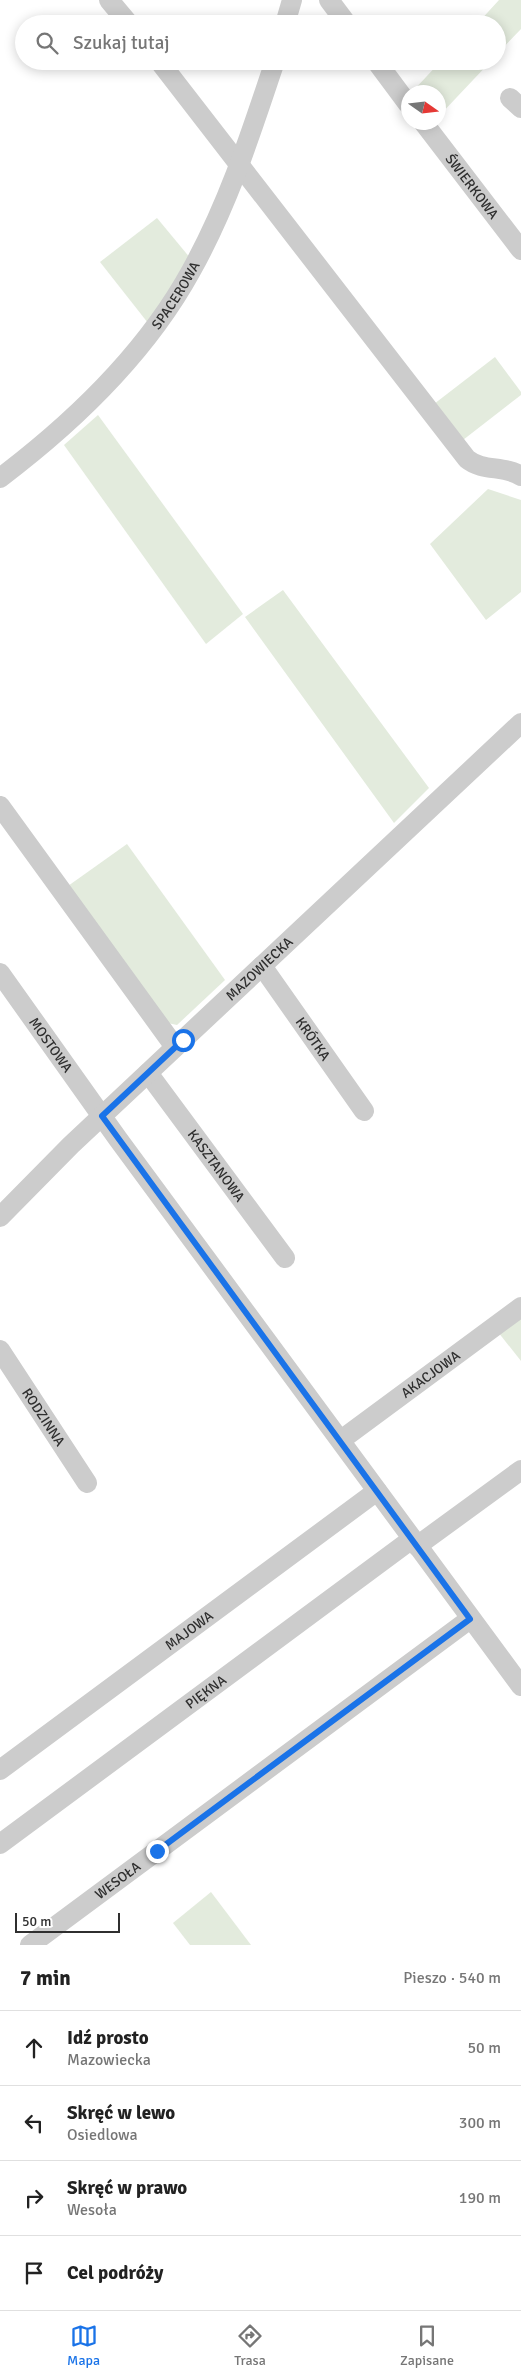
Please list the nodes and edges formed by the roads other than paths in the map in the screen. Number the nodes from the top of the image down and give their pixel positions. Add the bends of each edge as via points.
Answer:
1 (109, 0) edge
2 (292, 0) edge
3 (330, 0) edge
4 (122, 15) edge
5 (288, 15) edge
6 (341, 15) edge
7 (166, 70) edge
8 (272, 70) edge
9 (383, 70) edge
10 (401, 95) edge
11 (429, 130) edge
12 (240, 166) junction
13 (521, 250) edge
14 (521, 476) edge
15 (0, 478) edge
16 (521, 723) edge
17 (0, 806) edge
18 (262, 966) junction
19 (0, 973) edge
20 (175, 1047) junction
21 (148, 1073) junction
22 (364, 1112) dead end
23 (102, 1116) junction
24 (0, 1217) edge
25 (285, 1258) dead end
26 (521, 1307) edge
27 (0, 1350) edge
28 (341, 1440) junction
29 (521, 1470) edge
30 (88, 1483) dead end
31 (377, 1491) junction
32 (415, 1542) junction
33 (470, 1619) junction
34 (521, 1686) edge
35 (0, 1770) edge
36 (0, 1844) edge
37 (30, 1945) edge

1 - 4 street
2 - 5 street
3 - 6 street
7 - 12 street
8 - 12 street, SPACEROWA
9 - 10 street
11 - 13 street, ŚWIERKOWA
12 - 14 street via 468,459 481,468 513,471
12 - 15 street, SPACEROWA via 191,272 153,328 114,377 39,448
16 - 18 street, MAZOWIECKA
17 - 20 street
18 - 20 street, MAZOWIECKA
18 - 22 street, KRÓTKA
19 - 23 street, MOSTOWA
20 - 21 street, MAZOWIECKA
21 - 23 street, MAZOWIECKA
21 - 25 street, KASZTANOWA
23 - 24 street, MAZOWIECKA
23 - 28 street, MOSTOWA
26 - 28 street, AKACJOWA
27 - 30 street, RODZINNA
28 - 31 street, MOSTOWA
29 - 32 street, PIĘKNA
31 - 32 street, MOSTOWA
31 - 35 street, MAJOWA
32 - 33 street, MOSTOWA
32 - 36 street, PIĘKNA
33 - 34 street, MOSTOWA
33 - 37 street, WESOŁA

